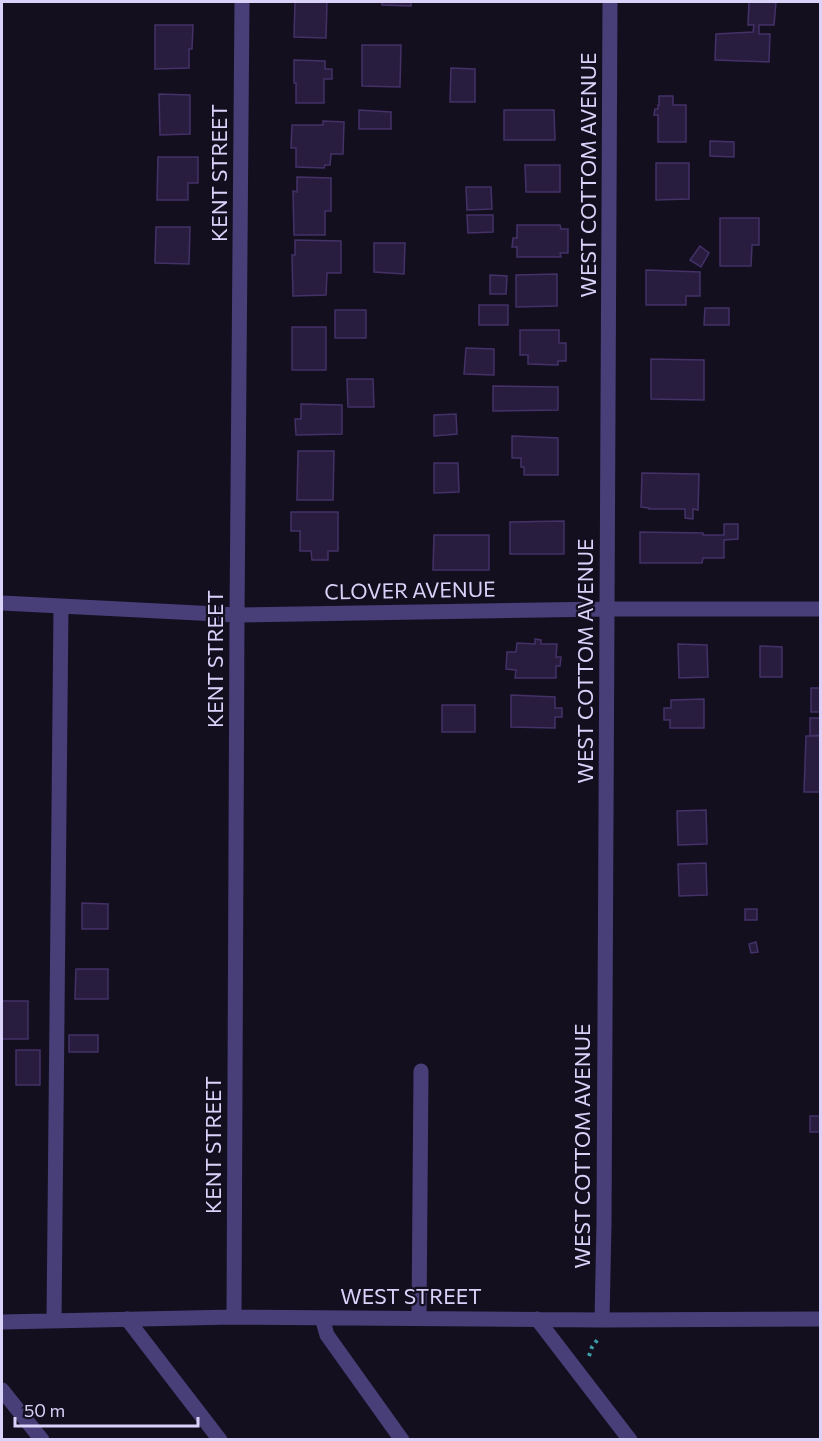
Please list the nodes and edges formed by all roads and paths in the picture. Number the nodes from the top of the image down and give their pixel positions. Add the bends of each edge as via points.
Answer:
1 (242, 2) edge
2 (610, 2) edge
3 (2, 603) edge
4 (61, 606) junction
5 (608, 609) junction
6 (820, 609) edge
7 (237, 615) junction
8 (421, 1071) dead end
9 (234, 1317) junction
10 (322, 1317) junction
11 (419, 1318) junction
12 (128, 1319) junction
13 (537, 1319) junction
14 (820, 1319) edge
15 (602, 1320) junction
16 (54, 1321) junction
17 (2, 1322) edge
18 (2, 1390) edge
19 (42, 1440) edge
20 (220, 1440) edge
21 (402, 1440) edge
22 (630, 1440) edge

1 - 7 street, KENT STREET
2 - 5 street, WEST COTTOM AVENUE
3 - 4 street, CLOVER AVENUE
4 - 7 street, CLOVER AVENUE
4 - 16 street
5 - 6 street, CLOVER AVENUE
5 - 7 street, CLOVER AVENUE
5 - 15 street, WEST COTTOM AVENUE
7 - 9 street, KENT STREET
8 - 11 street
9 - 10 street, WEST STREET
9 - 12 street, WEST STREET
10 - 11 street, WEST STREET
10 - 21 street via 327,1335
11 - 13 street, WEST STREET
12 - 16 street, WEST STREET
12 - 20 street
13 - 15 street, WEST STREET
13 - 22 street
14 - 15 street, WEST STREET
16 - 17 street, WEST STREET
18 - 19 street

